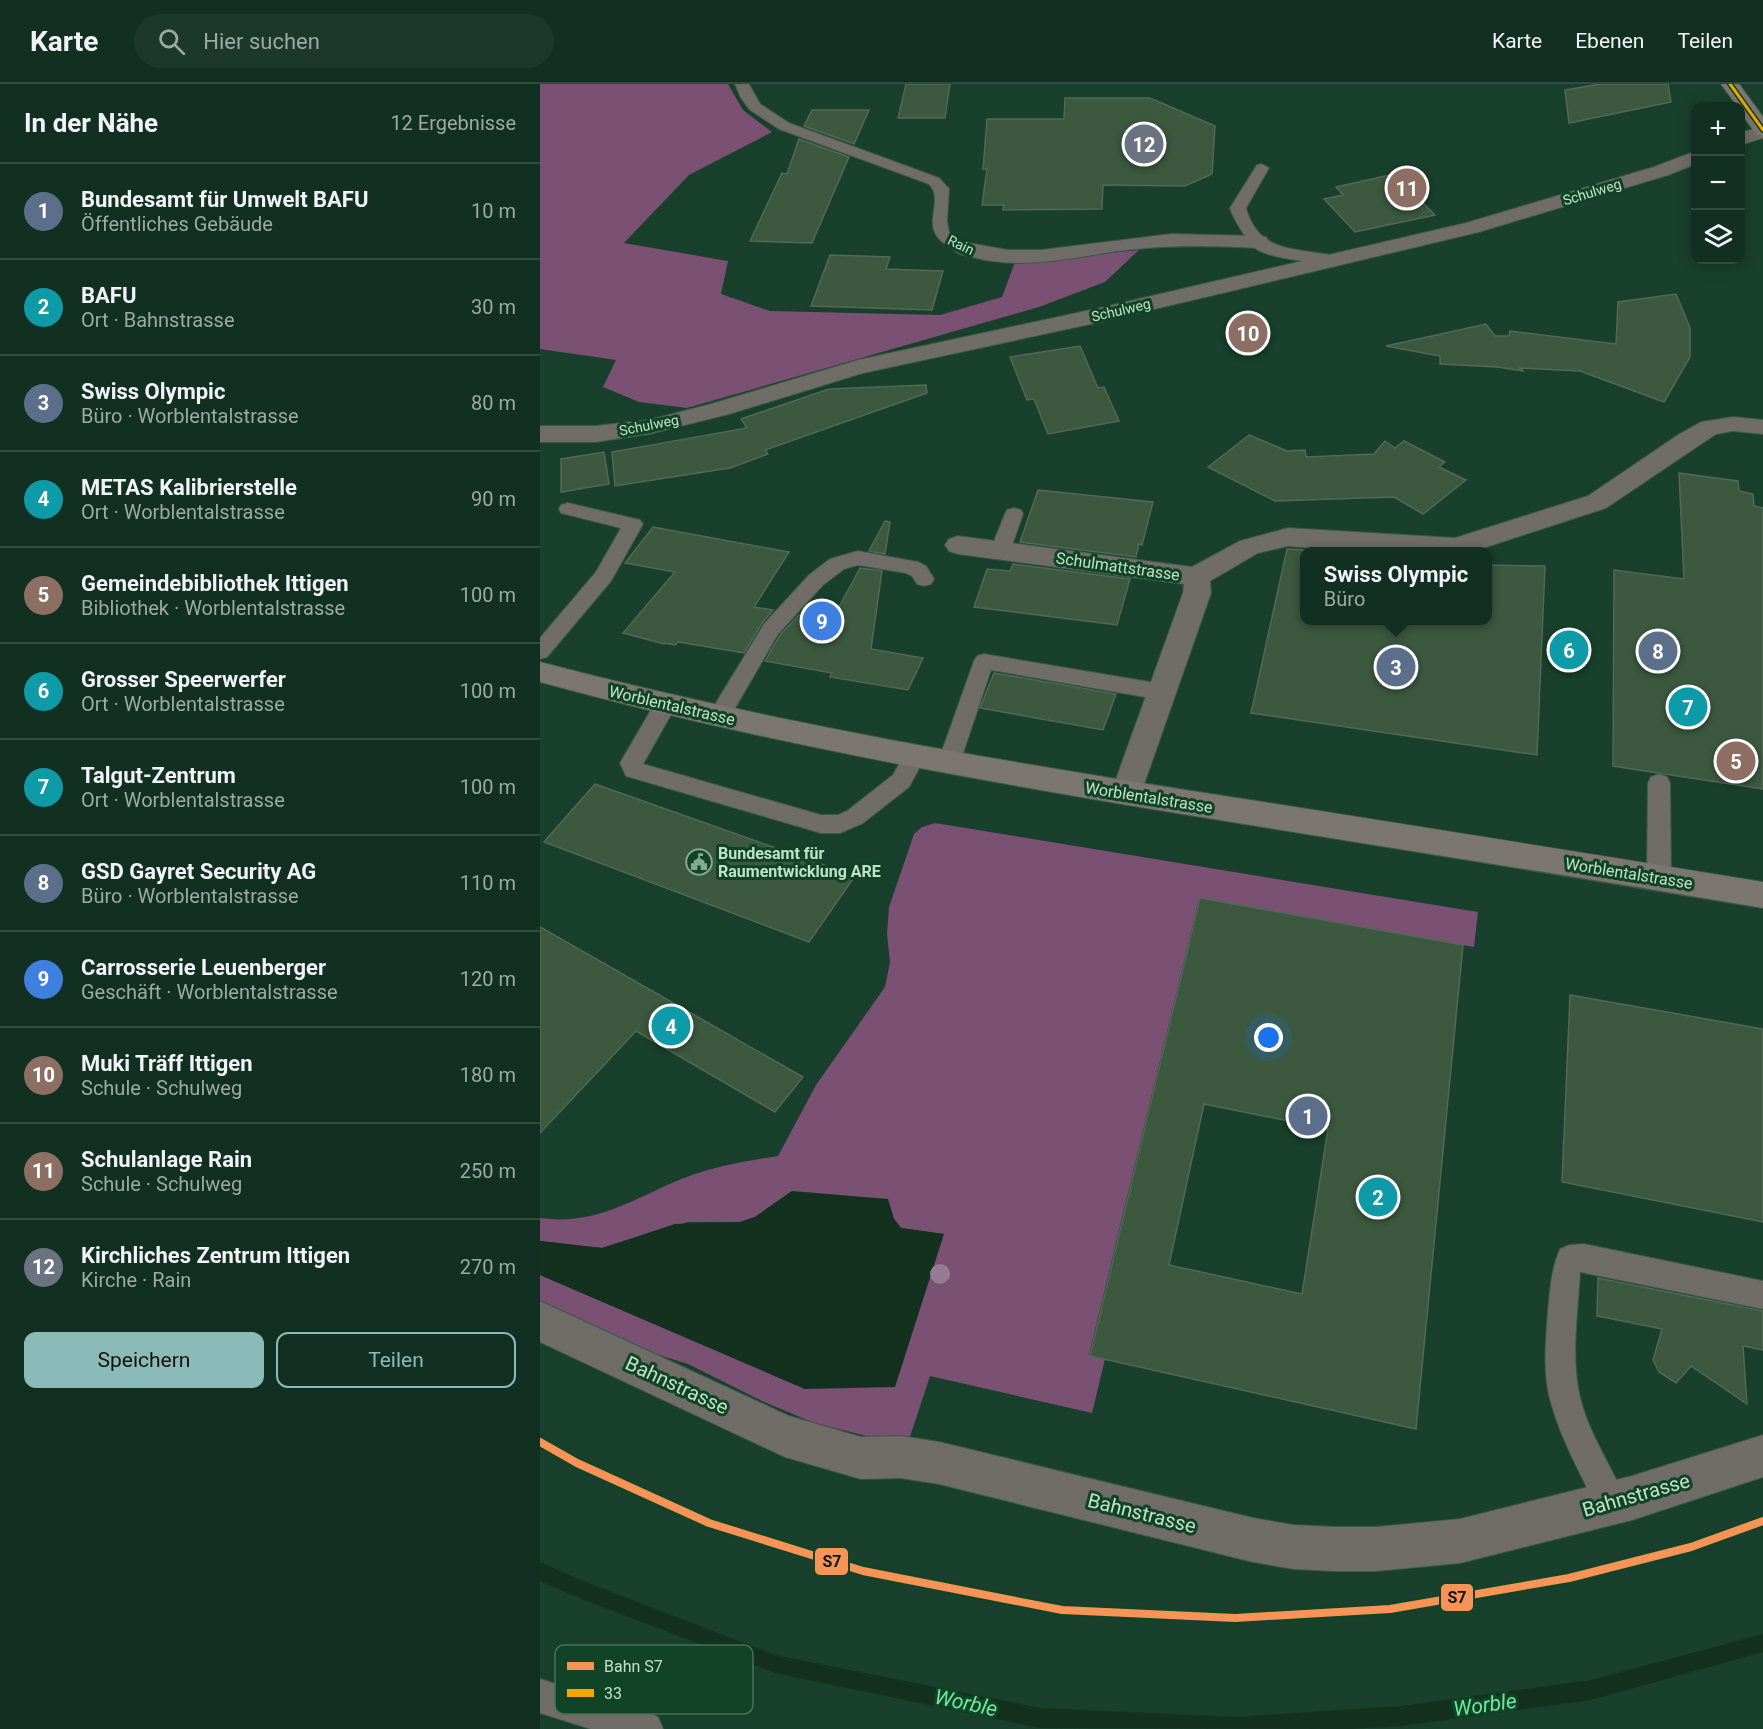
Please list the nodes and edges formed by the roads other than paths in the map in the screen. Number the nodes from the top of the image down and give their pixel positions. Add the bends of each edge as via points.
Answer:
1 (742, 84) edge
2 (1730, 84) edge
3 (1763, 131) edge
4 (1745, 137) edge
5 (1691, 159) edge
6 (1262, 168) dead end
7 (1258, 242) junction
8 (963, 248) joint
9 (1333, 260) junction
10 (1763, 428) edge
11 (540, 434) edge
12 (568, 509) dead end
13 (1014, 514) dead end
14 (958, 545) dead end
15 (1000, 551) junction
16 (1194, 578) junction
17 (924, 579) dead end
18 (540, 652) edge
19 (540, 672) edge
20 (1162, 692) junction
21 (666, 704) junction
22 (720, 716) junction
23 (915, 756) junction
24 (949, 762) junction
25 (1659, 783) dead end
26 (1126, 793) junction
27 (1659, 877) junction
28 (1763, 895) edge
29 (1763, 1294) edge
30 (540, 1321) edge
31 (1763, 1456) edge
32 (1611, 1503) junction
33 (540, 1696) edge
34 (555, 1701) edge
35 (598, 1714) edge
36 (646, 1729) edge

1 - 8 lane, Rain via 755,107 784,126 933,181 943,195 939,230 943,237
2 - 3 main road
3 - 4 street
5 - 9 street, Schulweg via 1516,215
6 - 7 lane via 1238,208
7 - 8 street, Rain via 1159,241 1074,253 1010,256
7 - 9 lane, Rain via 1274,250
9 - 11 street, Schulweg via 858,367 649,427 609,433
10 - 16 street via 1733,424 1710,427 1597,502 1456,547 1288,537 1249,547
12 - 18 lane via 633,524 604,576
13 - 15 lane
14 - 15 street, Schulmattstrasse
15 - 16 street, Schulmattstrasse via 1167,571
16 - 20 street, Schulmattstrasse via 1197,593
17 - 22 lane via 911,567 875,560 858,558 837,564 816,580 771,629
19 - 21 main road, Worblentalstrasse
20 - 24 lane via 984,661
20 - 26 street, Schulmattstrasse
21 - 22 main road, Worblentalstrasse
21 - 23 lane via 636,751 631,764 634,770 820,824 840,824 855,817 902,781
22 - 23 main road, Worblentalstrasse
23 - 24 main road, Worblentalstrasse
24 - 26 main road, Worblentalstrasse
25 - 27 lane
26 - 27 main road, Worblentalstrasse
27 - 28 main road, Worblentalstrasse
29 - 32 lane via 1584,1258 1570,1259 1566,1270 1563,1393
30 - 32 street, Bahnstrasse via 785,1436 861,1458 901,1457 939,1464 1294,1547 1422,1546 1497,1534
31 - 32 street, Bahnstrasse
33 - 34 lane
35 - 36 lane

